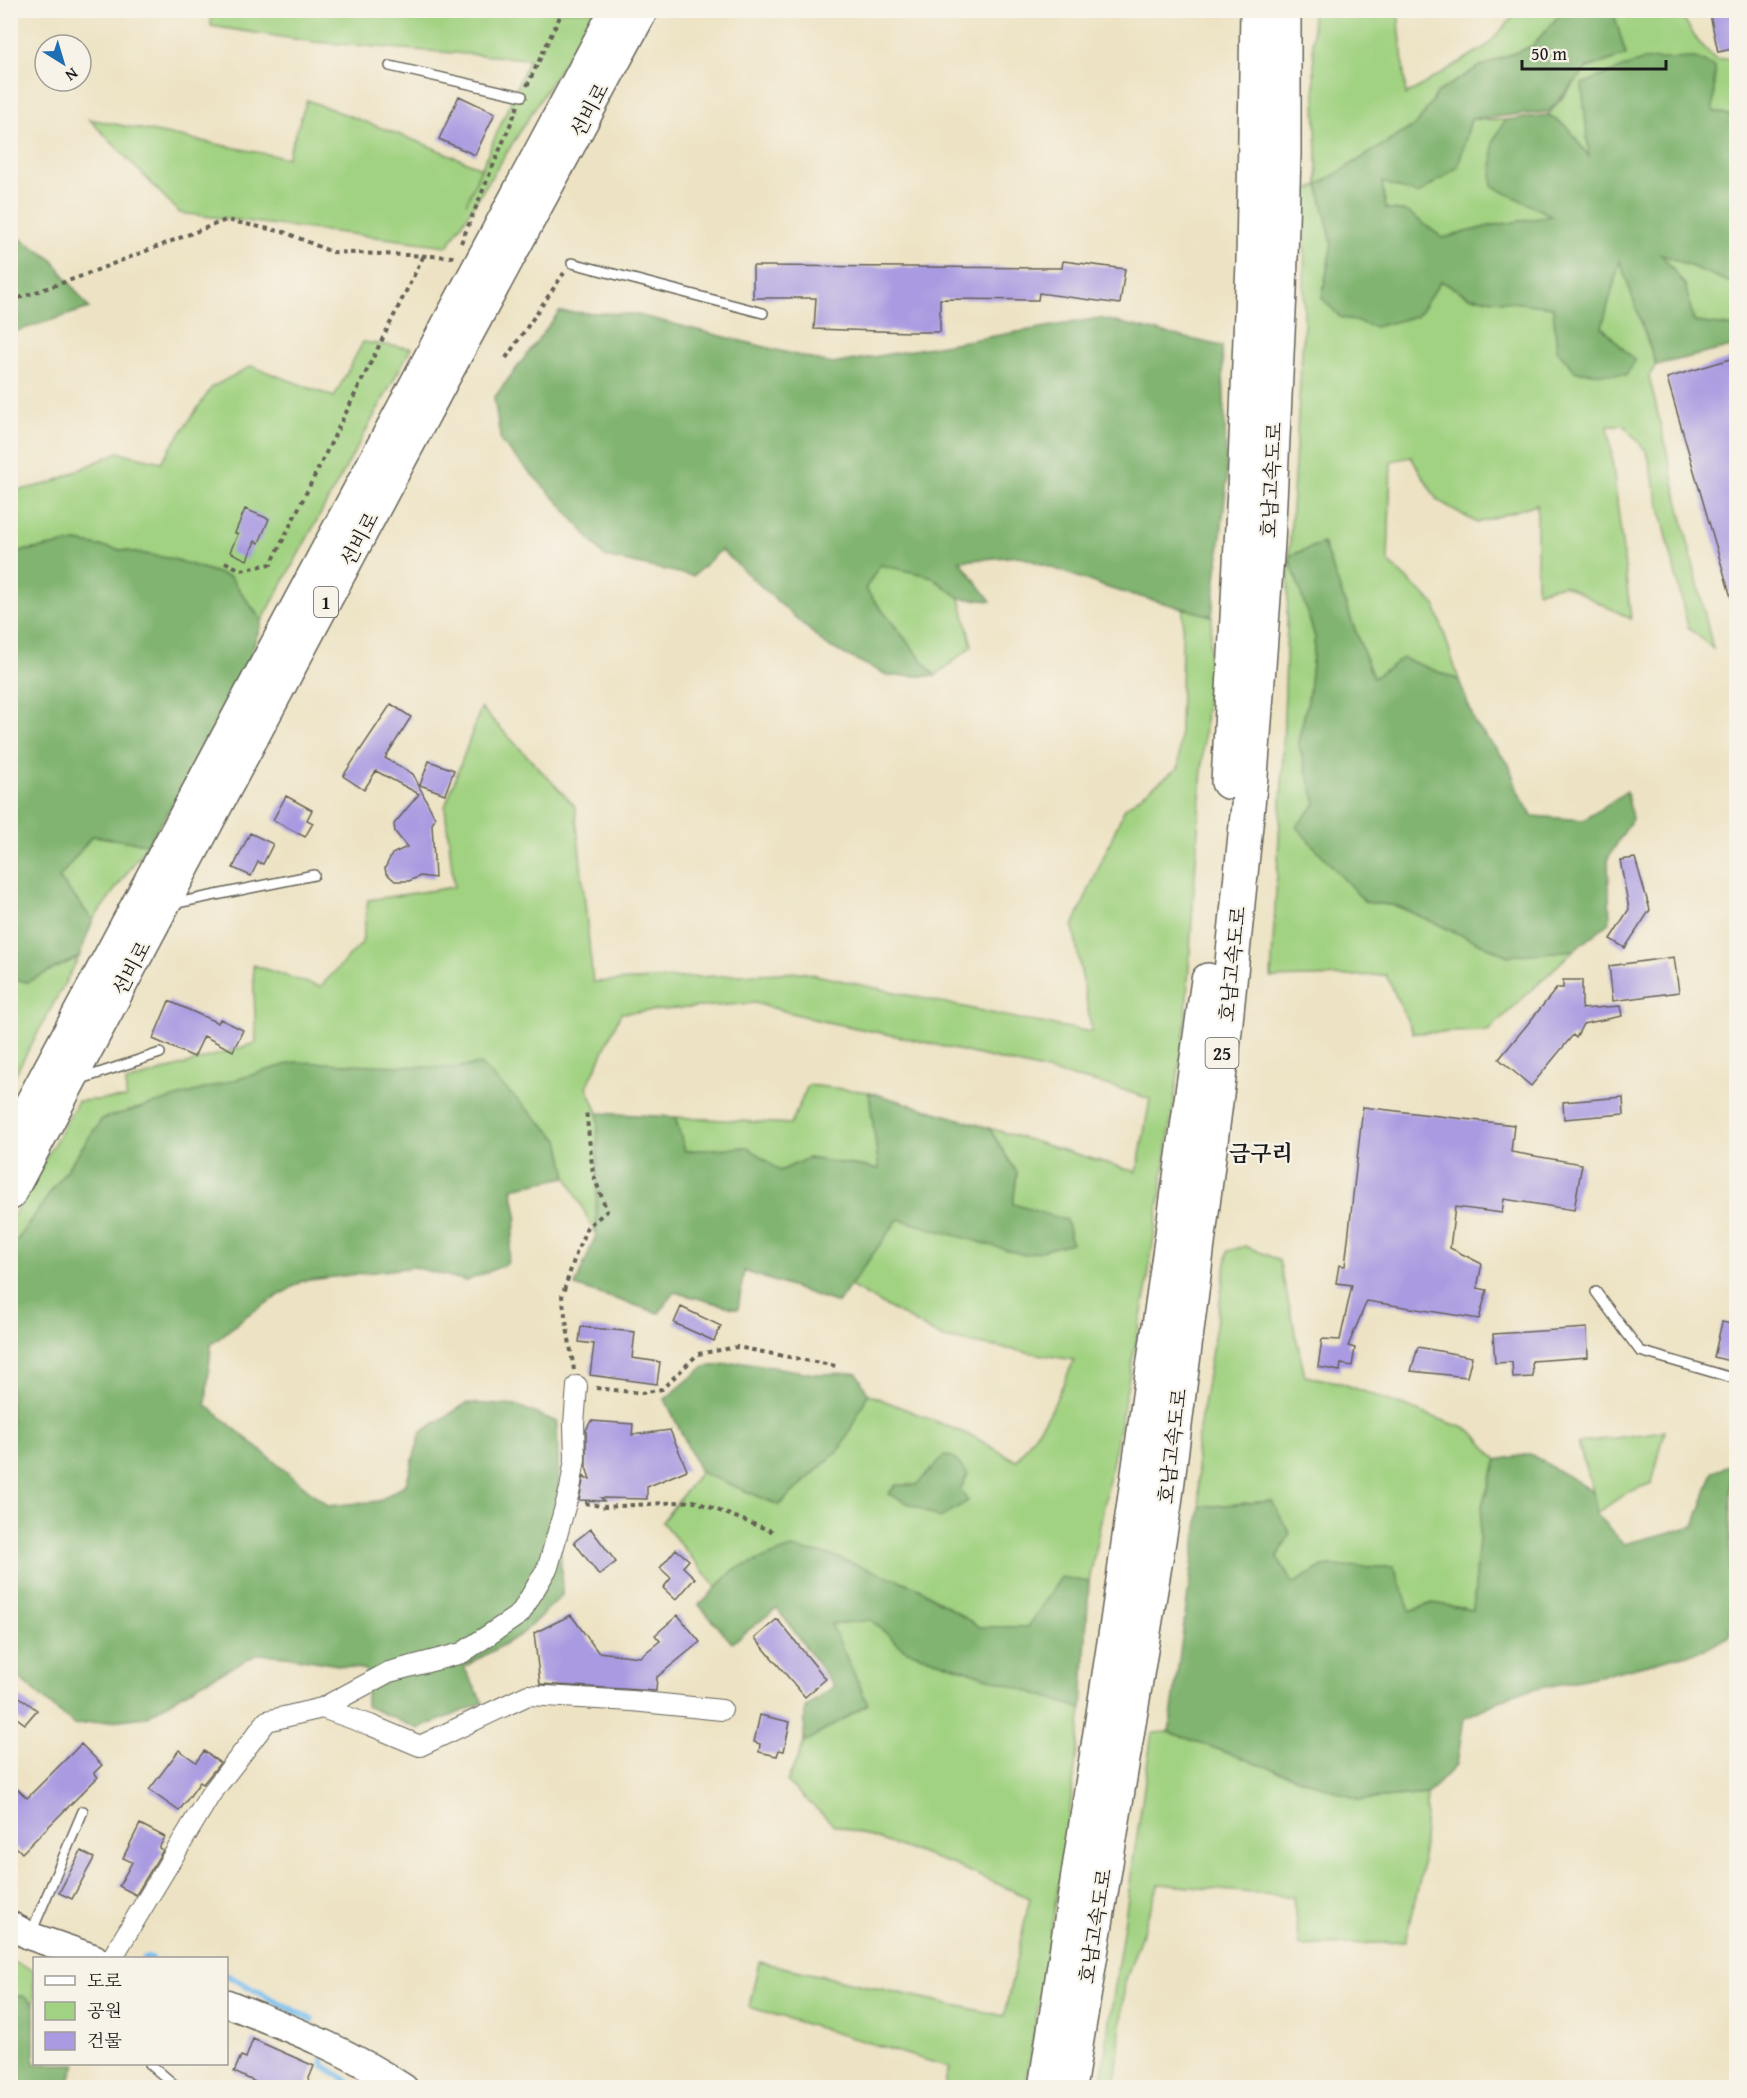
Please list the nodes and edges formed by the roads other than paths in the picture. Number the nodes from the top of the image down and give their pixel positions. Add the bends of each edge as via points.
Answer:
1 (615, 10) edge
2 (643, 10) edge
3 (1257, 10) edge
4 (1284, 10) edge
5 (390, 66) dead end
6 (522, 96) road end
7 (572, 263) road end
8 (763, 313) dead end
9 (314, 875) dead end
10 (164, 906) junction
11 (160, 1053) dead end
12 (70, 1082) junction
13 (10, 1141) edge
14 (10, 1195) edge
15 (1596, 1292) dead end
16 (1737, 1379) edge
17 (577, 1386) road end
18 (322, 1708) junction
19 (722, 1710) dead end
20 (83, 1811) dead end
21 (20, 1930) edge
22 (92, 1957) edge
23 (96, 1957) edge
24 (228, 2003) edge
25 (151, 2065) edge
26 (178, 2088) edge
27 (404, 2088) edge
28 (1045, 2088) edge
29 (1069, 2088) edge

1 - 13 main road, 선비로 / 1
2 - 10 main road, 선비로 / 1
3 - 28 highway, 호남고속도로 / 25 via 1244,490 1228,774 1210,966 1117,1624
4 - 29 highway, 호남고속도로 / 25 via 1280,291 1268,542 1251,776 1165,1504
5 - 6 lane
7 - 8 lane
9 - 10 lane
10 - 12 main road, 선비로 / 1
11 - 12 lane
12 - 14 main road, 선비로 / 1
15 - 16 lane via 1640,1351
17 - 18 street via 575,1459 567,1499 548,1567 520,1614 462,1653 389,1672
18 - 19 street via 420,1746 528,1695
18 - 23 street via 267,1722 210,1795
20 - 21 lane
21 - 22 street
24 - 27 street via 308,2036 374,2068
25 - 26 lane

